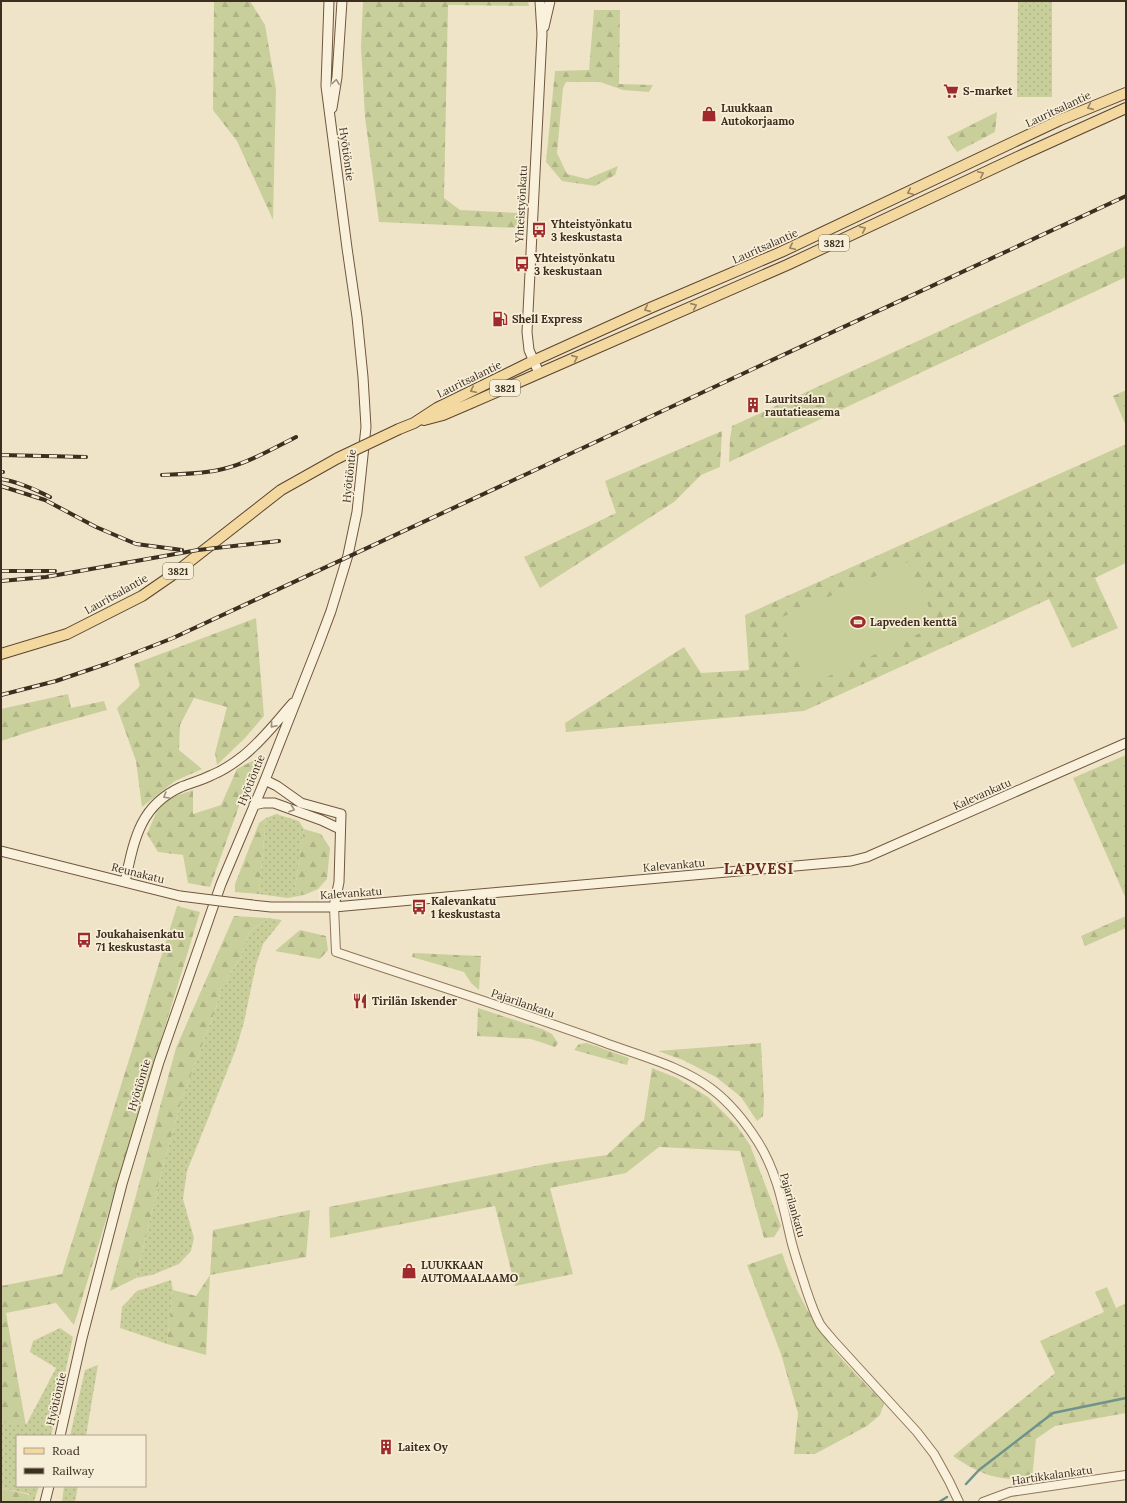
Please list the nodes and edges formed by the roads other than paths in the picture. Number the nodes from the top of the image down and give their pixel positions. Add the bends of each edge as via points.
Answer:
1 (329, 1) edge
2 (342, 1) edge
3 (540, 1) edge
4 (550, 1) edge
5 (542, 34) junction
6 (1126, 93) edge
7 (1126, 108) edge
8 (330, 121) junction
9 (533, 361) junction
10 (539, 373) junction
11 (414, 423) junction
12 (1, 654) edge
13 (299, 696) junction
14 (1126, 743) edge
15 (265, 780) junction
16 (254, 805) junction
17 (340, 829) junction
18 (1, 851) edge
19 (125, 882) junction
20 (271, 907) joint
21 (334, 908) junction
22 (60, 1435) edge
23 (1126, 1475) edge
24 (49, 1487) edge
25 (53, 1487) edge
26 (45, 1502) edge
27 (51, 1502) edge
28 (959, 1502) edge
29 (982, 1502) edge

1 - 8 main road, Hyötiöntie via 326,86
8 -> 2 main road, Hyötiöntie via 337,77
3 - 5 main road, Yhteistyönkatu
4 - 5 main road, Yhteistyönkatu
5 - 9 main road, Yhteistyönkatu via 527,332
6 -> 9 main road, Lauritsalantie via 1060,120 781,252
10 -> 7 main road, Lauritsalantie / 3821 via 787,265
8 - 13 main road, Hyötiöntie via 357,317 366,427 357,512 348,555 331,612
9 - 10 main road, Yhteistyönkatu
9 -> 11 main road, Lauritsalantie via 438,408
10 - 11 main road, Lauritsalantie / 3821 via 443,415
11 - 12 main road, Lauritsalantie / 3821, bridge via 338,458 281,490 142,596 67,634
13 - 15 main road, Hyötiöntie
13 -> 19 main road via 242,756 214,775 180,788 152,806 138,833
14 - 21 main road, Kalevankatu via 867,857 851,861
15 - 16 main road, Hyötiöntie
15 - 17 main road via 301,803 341,814
16 -> 17 main road via 262,802 274,803
16 - 22 main road, Hyötiöntie via 221,884 159,1062 122,1184 82,1338
17 - 21 main road via 339,882
18 - 19 main road, Reunakatu
19 - 20 main road, Reunakatu, bridge via 180,896
20 - 21 main road, Kalevankatu
21 - 28 street, Pajarilankatu via 336,952 560,1027 688,1074 713,1090 731,1107 759,1144 770,1166 804,1282 821,1324 917,1432 934,1454
23 - 29 street, Hartikkalankatu via 1010,1492
24 - 26 main road
25 - 27 main road

